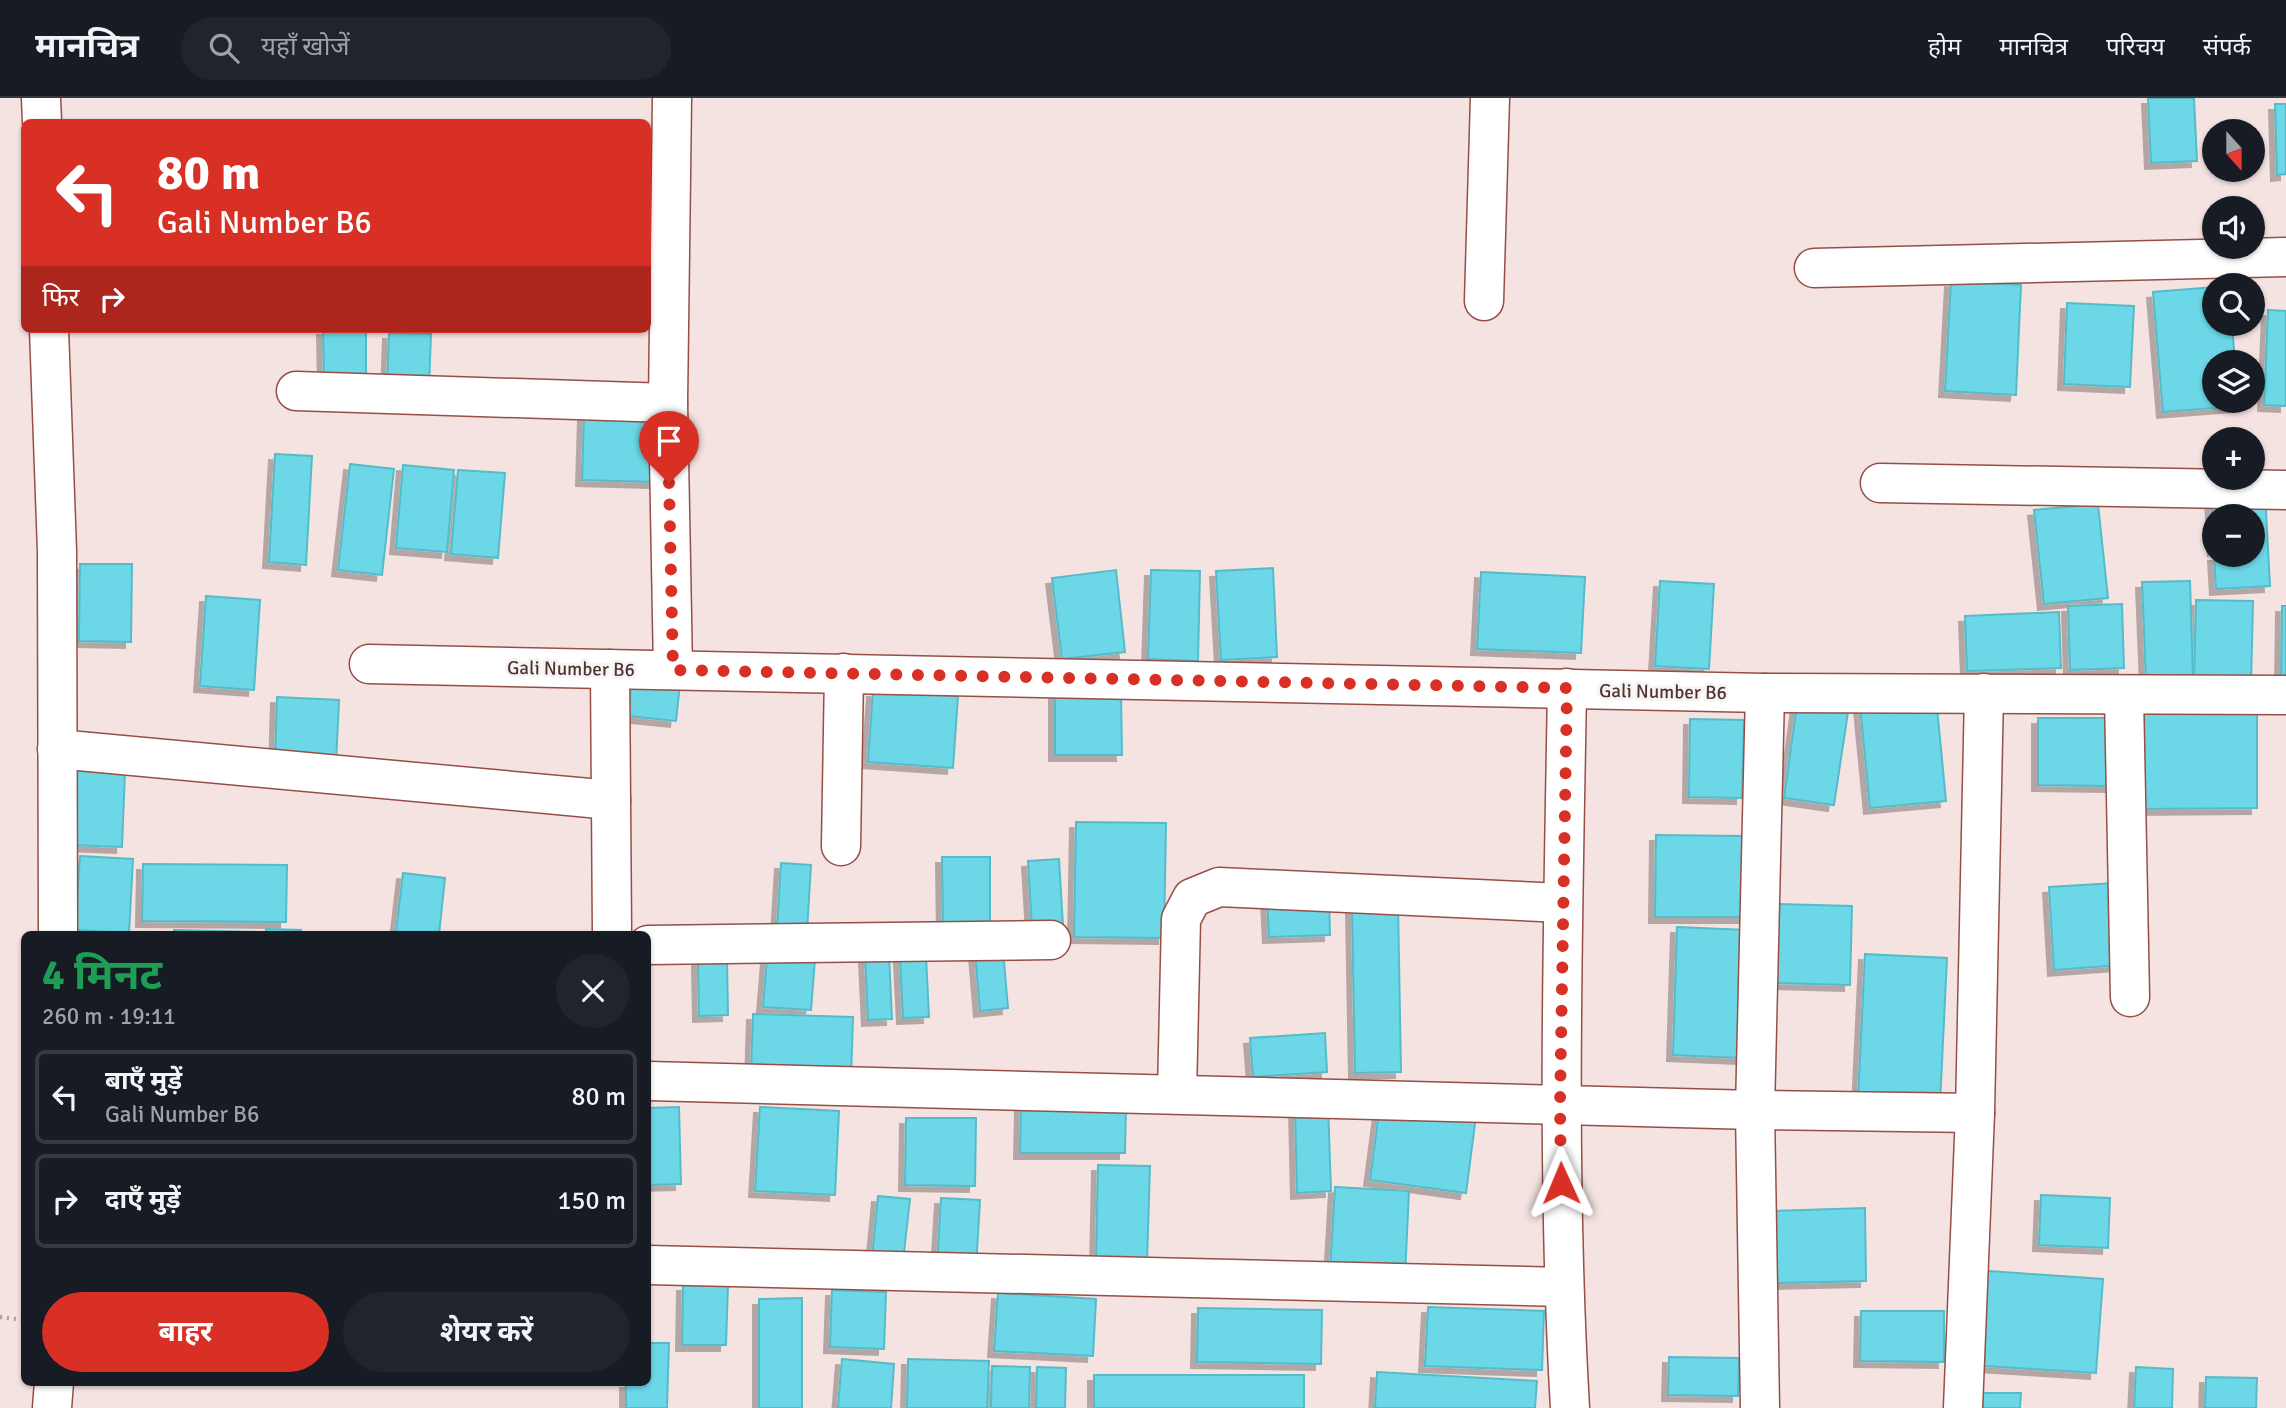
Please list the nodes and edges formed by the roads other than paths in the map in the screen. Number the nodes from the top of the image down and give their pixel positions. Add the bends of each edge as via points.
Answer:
1 (41, 98) edge
2 (1490, 98) edge
3 (672, 99) edge
4 (42, 119) edge
5 (2286, 257) edge
6 (1814, 268) dead end
7 (1484, 301) dead end
8 (49, 333) edge
9 (296, 391) dead end
10 (668, 403) junction
11 (1880, 483) dead end
12 (2286, 489) edge
13 (369, 664) dead end
14 (610, 669) junction
15 (673, 670) junction
16 (844, 673) junction
17 (1567, 688) junction
18 (1765, 693) junction
19 (1984, 693) junction
20 (2286, 695) edge
21 (2124, 696) junction
22 (57, 749) junction
23 (611, 800) junction
24 (841, 846) dead end
25 (1563, 903) junction
26 (58, 931) edge
27 (612, 931) edge
28 (1051, 940) dead end
29 (651, 945) edge
30 (2130, 997) dead end
31 (651, 1081) edge
32 (1177, 1094) junction
33 (1560, 1105) junction
34 (1755, 1110) junction
35 (1975, 1113) junction
36 (651, 1265) edge
37 (1563, 1287) junction
38 (54, 1386) edge
39 (52, 1408) edge
40 (1570, 1408) edge
41 (1760, 1408) edge
42 (1963, 1408) edge

1 - 4 street
2 - 7 street
3 - 10 street
5 - 6 street
8 - 22 street via 57,551
9 - 10 street
10 - 15 street
11 - 12 street
13 - 14 street, Gali Number B6
14 - 15 street, Gali Number B6
14 - 23 street
15 - 16 street, Gali Number B6
16 - 17 street, Gali Number B6
16 - 24 street
17 - 18 street, Gali Number B6
17 - 25 street
18 - 19 street, Gali Number B6
18 - 34 street
19 - 21 street, Gali Number B6
19 - 35 street
20 - 21 street, Gali Number B6
21 - 30 street
22 - 23 street
22 - 26 street
23 - 27 street
25 - 32 street via 1219,887 1192,898 1181,919
25 - 33 street
28 - 29 street
31 - 32 street
32 - 33 street
33 - 34 street
33 - 37 street
34 - 35 street
34 - 41 street
35 - 42 street
36 - 37 street
37 - 40 street
38 - 39 street

